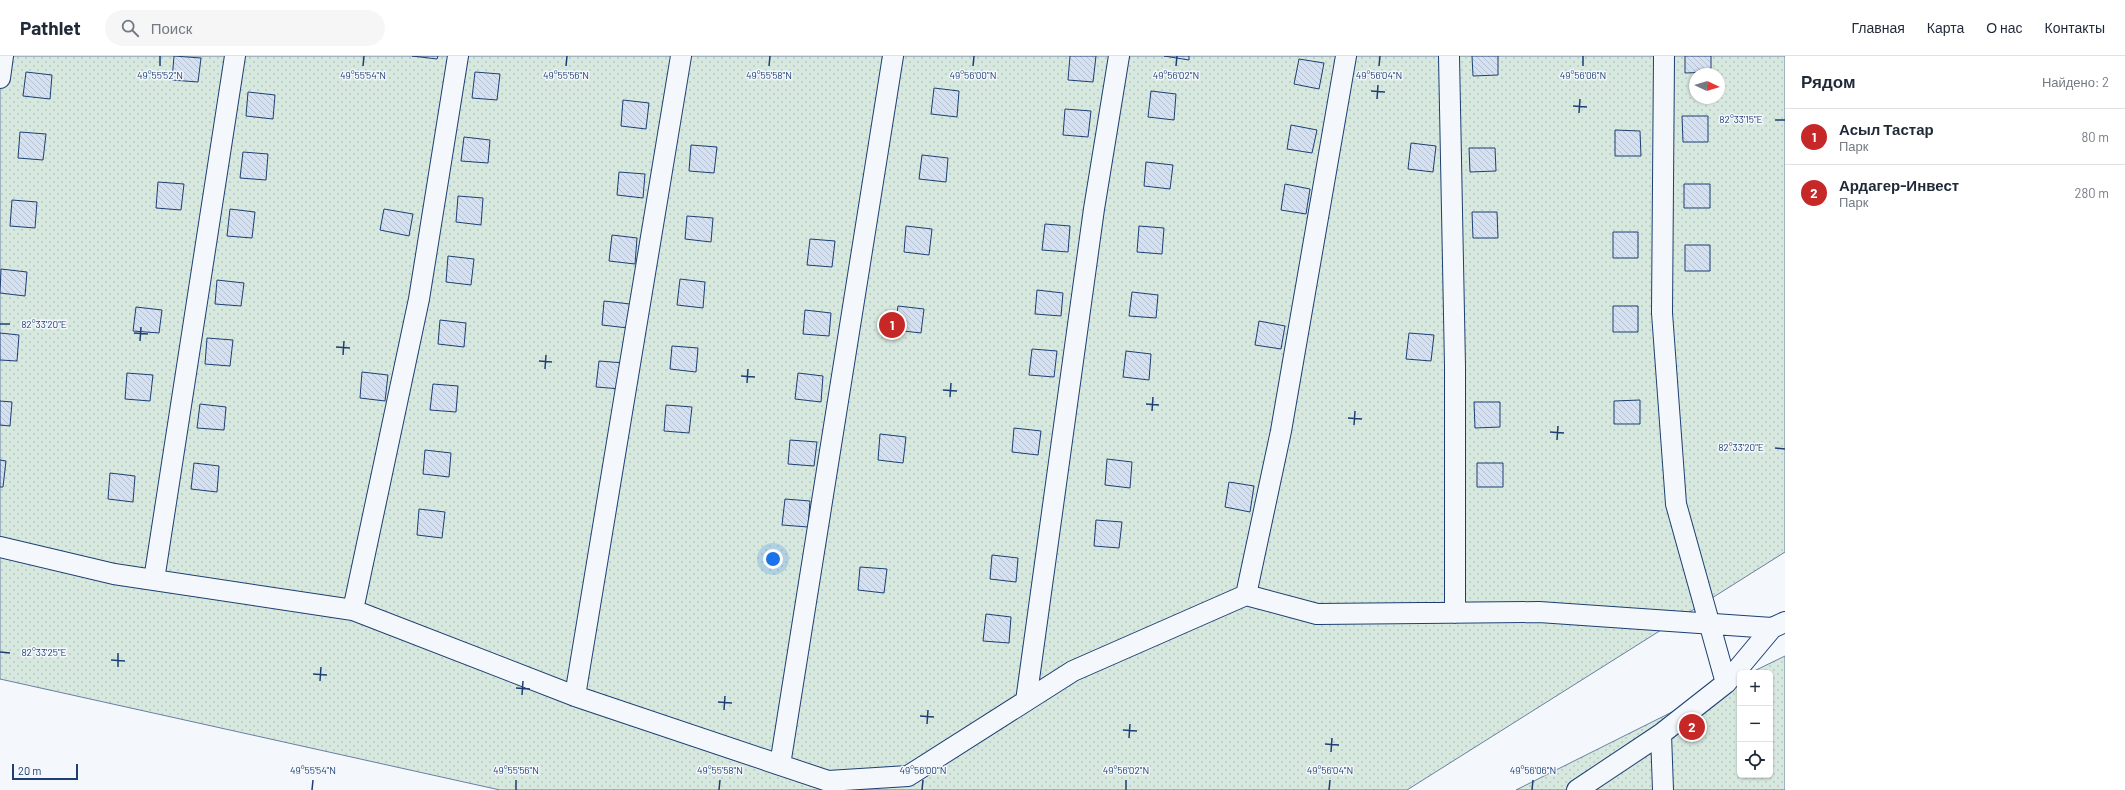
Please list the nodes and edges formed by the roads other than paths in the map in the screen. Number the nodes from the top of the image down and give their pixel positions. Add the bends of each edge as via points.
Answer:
1 (3, 56) edge
2 (235, 56) edge
3 (458, 56) edge
4 (681, 56) edge
5 (893, 56) edge
6 (1119, 56) edge
7 (1346, 56) edge
8 (1449, 56) edge
9 (1664, 56) edge
10 (0, 78) edge
11 (0, 547) edge
12 (154, 580) junction
13 (1246, 595) junction
14 (354, 610) junction
15 (1455, 613) junction
16 (1710, 624) junction
17 (1778, 625) edge
18 (1726, 683) junction
19 (575, 696) junction
20 (1026, 701) junction
21 (1661, 734) junction
22 (780, 765) junction
23 (1577, 790) edge
24 (1663, 790) edge

1 - 10 street
2 - 12 street
3 - 14 street via 419,299
4 - 19 street
5 - 22 street
6 - 20 street via 1094,209
7 - 13 street via 1281,431
8 - 15 street via 1455,366
9 - 16 street via 1662,313 1676,504
11 - 12 street via 114,574
12 - 14 street
13 - 15 street via 1317,614
13 - 20 street via 1074,671
14 - 19 street
15 - 16 street via 1540,612
16 - 17 street
16 - 18 street
17 - 18 street
18 - 21 street
19 - 22 street
20 - 22 street via 908,776 828,781
21 - 23 street
21 - 24 street

